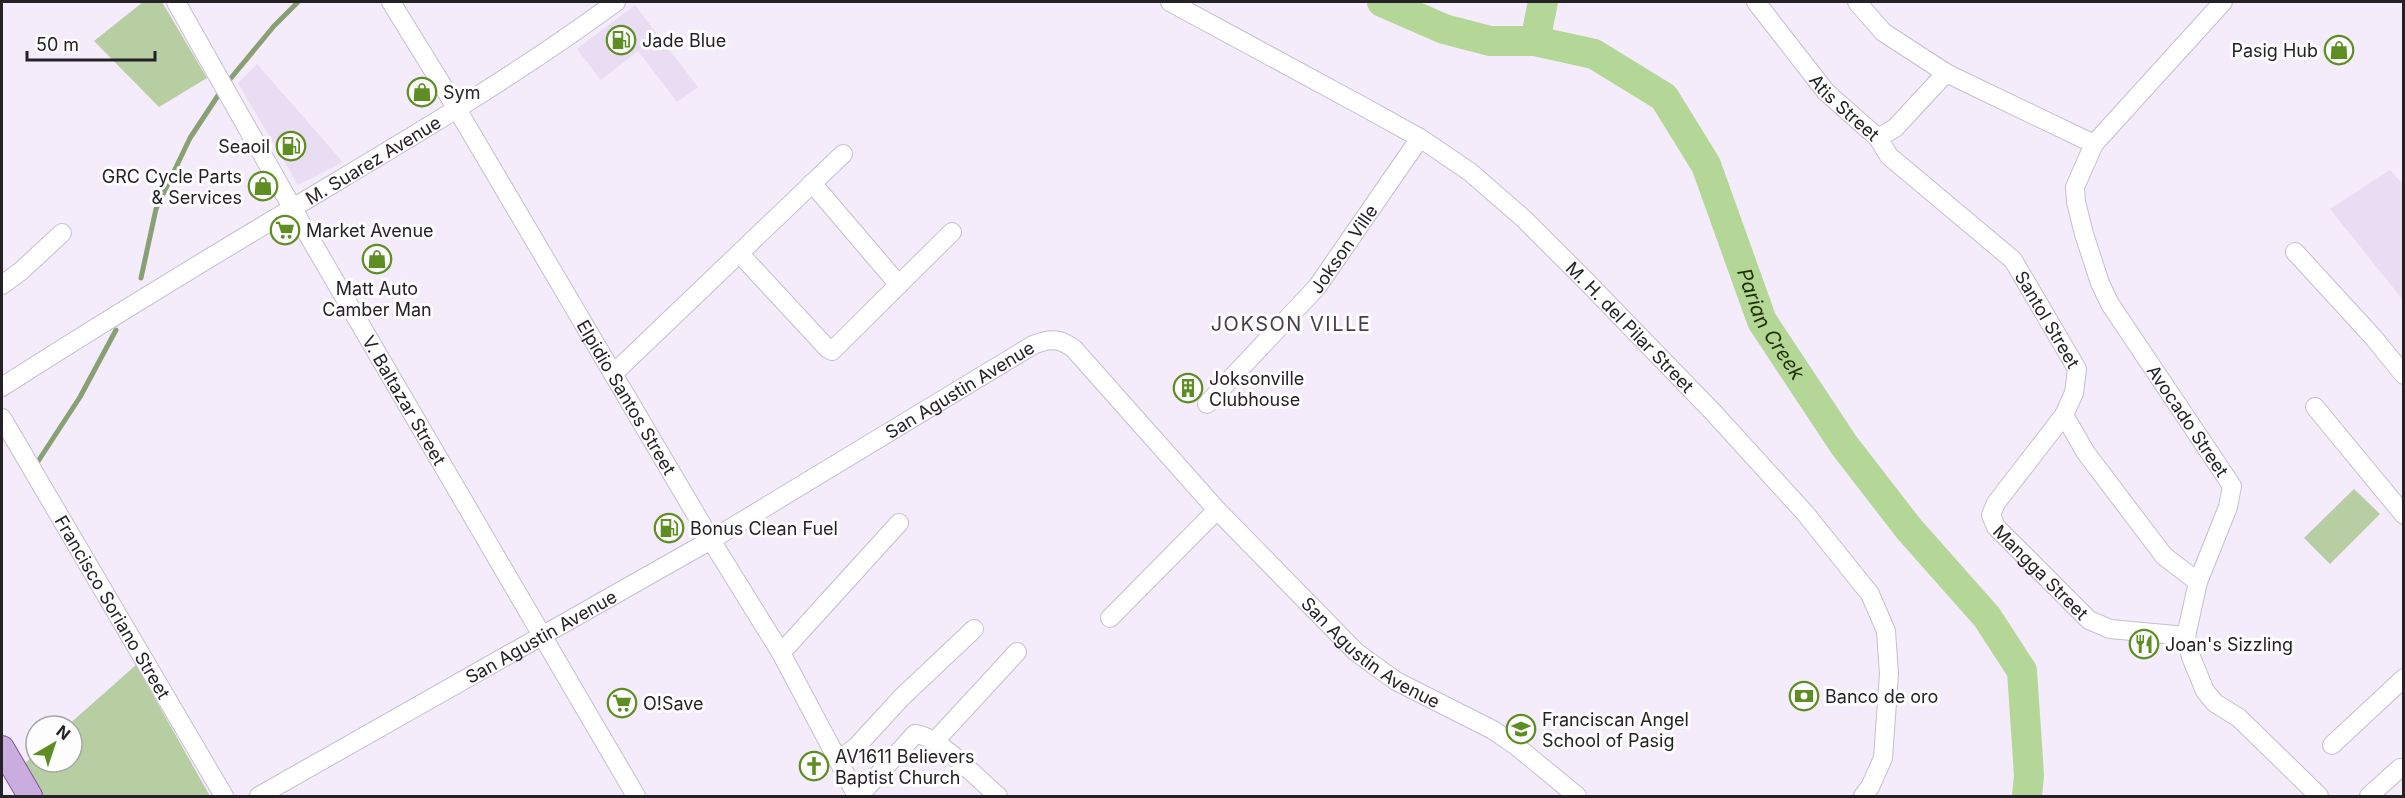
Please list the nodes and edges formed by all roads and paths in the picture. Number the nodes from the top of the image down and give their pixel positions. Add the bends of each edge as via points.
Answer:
1 (176, 2) edge
2 (391, 2) edge
3 (616, 2) edge
4 (1170, 2) edge
5 (1756, 2) edge
6 (1857, 2) edge
7 (2223, 2) edge
8 (1946, 73) junction
9 (457, 109) junction
10 (1420, 138) junction
11 (1878, 138) junction
12 (2094, 144) junction
13 (843, 154) dead end
14 (812, 183) junction
15 (292, 208) junction
16 (952, 232) dead end
17 (62, 233) dead end
18 (2295, 252) dead end
19 (739, 253) junction
20 (2, 285) edge
21 (899, 285) junction
22 (614, 374) junction
23 (2403, 375) edge
24 (2, 387) edge
25 (1207, 404) dead end
26 (2315, 406) dead end
27 (2064, 415) junction
28 (2, 418) edge
29 (1217, 510) junction
30 (2403, 515) edge
31 (899, 524) dead end
32 (711, 540) junction
33 (2198, 582) junction
34 (1110, 618) dead end
35 (974, 629) dead end
36 (543, 636) junction
37 (2186, 636) junction
38 (1017, 652) dead end
39 (781, 653) junction
40 (2403, 678) edge
41 (935, 741) junction
42 (2332, 745) dead end
43 (2, 748) edge
44 (839, 760) junction
45 (2402, 769) edge
46 (30, 796) edge
47 (224, 796) edge
48 (259, 796) edge
49 (636, 796) edge
50 (858, 796) edge
51 (998, 796) edge
52 (1577, 796) edge
53 (1863, 796) edge
54 (2319, 796) edge
55 (2369, 796) edge

1 - 15 street, V. Baltazar Street
2 - 9 street, Elpidio Santos Street
3 - 9 street, M. Suarez Avenue
4 - 10 street, M. H. del Pilar Street
5 - 11 street, Atis Street via 1826,92
6 - 8 street via 1883,32
7 - 12 street, Avocado Street
8 - 11 street, Atis Street via 1895,128
8 - 12 street
9 - 15 street, M. Suarez Avenue
9 - 22 street, Elpidio Santos Street
10 - 25 street, Jokson Ville via 1317,287
10 - 53 street, M. H. del Pilar Street via 1470,172 1586,281 1765,468 1870,594 1886,632 1889,674 1883,758
11 - 27 street, Santol Street via 1889,156 2013,260 2077,369 2074,393
12 - 33 street, Avocado Street via 2075,187 2084,234 2100,283 2232,486 2228,507
13 - 14 street
14 - 19 street
14 - 21 street
15 - 24 street, M. Suarez Avenue
15 - 36 street, V. Baltazar Street
16 - 21 street
17 - 20 street
18 - 23 street
19 - 21 street via 832,351
19 - 22 street
22 - 32 street, Elpidio Santos Street
26 - 30 street
27 - 33 street via 2086,453 2164,556
27 - 37 street, Mangga Street via 1998,499 1991,515 1996,527 2089,620 2110,629
28 - 47 street, Francisco Soriano Street
29 - 32 street, San Agustin Avenue via 1074,349 1056,339 1034,345
29 - 34 street
29 - 52 street, San Agustin Avenue via 1321,619 1371,665 1493,730
31 - 39 street
32 - 36 street, San Agustin Avenue
32 - 39 street, Elpidio Santos Street
33 - 37 street, Avocado Street
35 - 44 street
36 - 48 street, San Agustin Avenue
36 - 49 street, V. Baltazar Street
37 - 54 street, Avocado Street via 2205,692 2239,718
38 - 41 street
39 - 44 street, Elpidio Santos Street
40 - 42 street
41 - 50 street via 915,734
41 - 51 street
43 - 46 main road
44 - 50 street, Elpidio Santos Street
45 - 55 street

